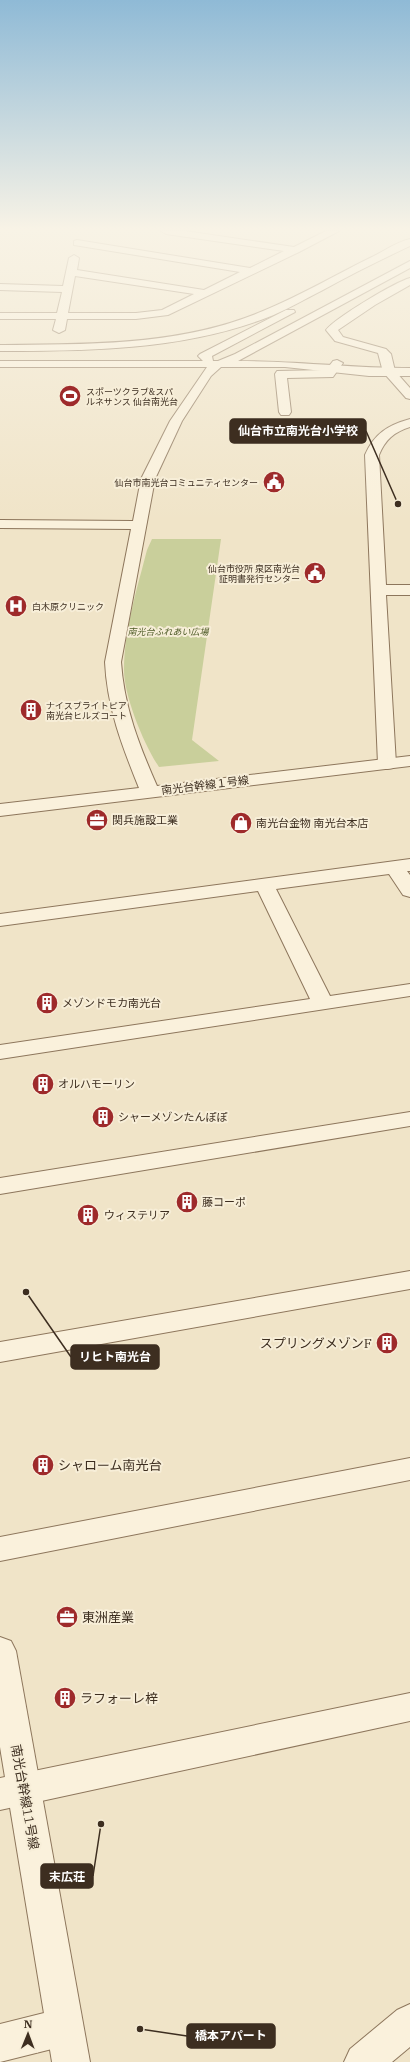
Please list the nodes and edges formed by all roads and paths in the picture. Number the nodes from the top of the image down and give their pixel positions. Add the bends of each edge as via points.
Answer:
1 (60, 327) edge
2 (225, 327) edge
3 (260, 327) edge
4 (292, 327) edge
5 (335, 327) edge
6 (0, 348) edge
7 (55, 348) junction
8 (0, 356) edge
9 (204, 356) junction
10 (239, 356) junction
11 (0, 364) edge
12 (217, 364) junction
13 (335, 365) junction
14 (389, 372) junction
15 (410, 372) edge
16 (410, 395) edge
17 (285, 412) dead end
18 (410, 423) edge
19 (0, 524) edge
20 (140, 525) junction
21 (378, 590) junction
22 (410, 590) edge
23 (410, 761) edge
24 (387, 764) junction
25 (150, 792) junction
26 (0, 810) edge
27 (403, 866) edge
28 (264, 884) junction
29 (410, 891) edge
30 (0, 920) edge
31 (410, 990) edge
32 (323, 1003) junction
33 (0, 1052) edge
34 (410, 1119) edge
35 (0, 1186) edge
36 (410, 1280) edge
37 (0, 1352) edge
38 (410, 1468) edge
39 (0, 1549) edge
40 (0, 1650) edge
41 (410, 1707) edge
42 (12, 1791) edge
43 (410, 2023) edge
44 (64, 2027) junction
45 (0, 2043) edge
46 (71, 2062) edge
47 (363, 2062) edge

1 - 7 street
2 - 7 street via 142,343
3 - 9 street
4 - 10 street
5 - 14 street via 332,330 339,338 382,351
6 - 7 street
8 - 9 street
9 - 10 street
9 - 12 street
10 - 12 street
10 - 13 street
11 - 12 street
12 - 13 street
12 - 20 street via 176,421 148,479
13 - 14 street via 370,372
13 - 17 street via 329,374 281,374
14 - 15 street
14 - 16 street
18 - 21 street via 388,432 376,443 372,456
19 - 20 street
20 - 25 street via 113,671 114,690 123,726
21 - 22 street
21 - 24 street
23 - 24 street, 南光台幹線１号線
24 - 25 street, 南光台幹線１号線
25 - 26 street, 南光台幹線１号線
27 - 28 street
27 - 29 street
28 - 30 street
28 - 32 street
31 - 32 street
32 - 33 street
34 - 35 street
36 - 37 street
38 - 39 street
40 - 42 street, 南光台幹線11号線
41 - 42 street
42 - 44 street, 南光台幹線11号線
43 - 47 street
44 - 45 street
44 - 46 street, 南光台幹線11号線

